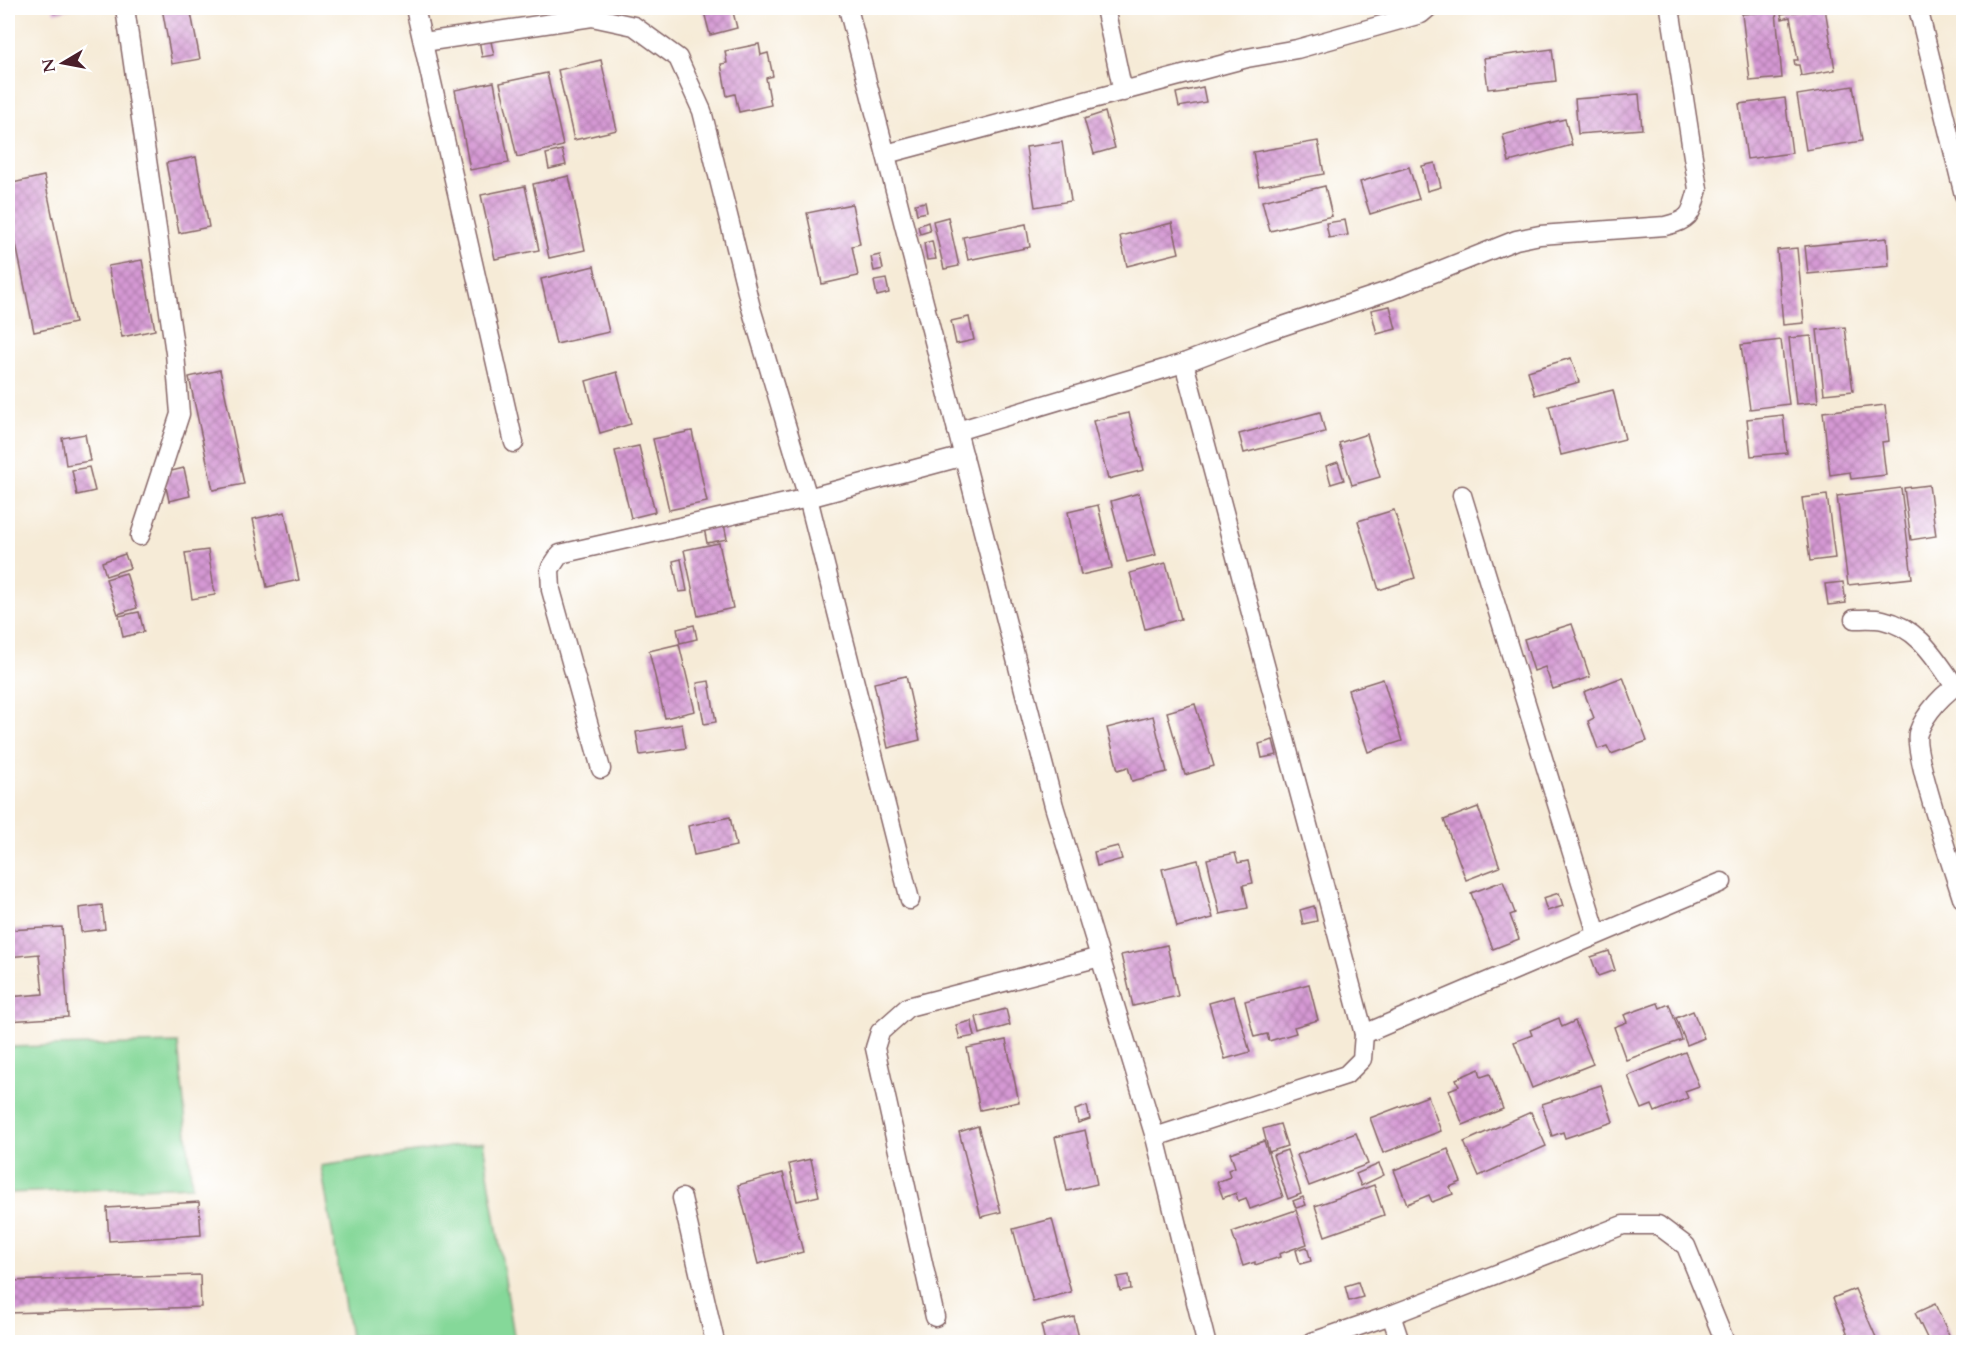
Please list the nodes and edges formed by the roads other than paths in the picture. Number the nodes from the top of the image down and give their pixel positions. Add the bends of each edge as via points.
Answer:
1 (125, 8) edge
2 (415, 8) edge
3 (848, 8) edge
4 (1105, 8) edge
5 (1428, 8) edge
6 (1670, 8) edge
7 (1918, 8) edge
8 (424, 42) junction
9 (1123, 92) junction
10 (886, 154) junction
11 (1964, 195) edge
12 (1184, 363) junction
13 (957, 431) junction
14 (514, 443) dead end
15 (964, 456) junction
16 (1462, 495) dead end
17 (808, 498) junction
18 (140, 536) dead end
19 (1854, 619) dead end
20 (1959, 683) edge
21 (601, 769) dead end
22 (1722, 882) dead end
23 (1962, 898) edge
24 (910, 900) dead end
25 (1597, 934) junction
26 (1100, 957) junction
27 (1364, 1034) junction
28 (1155, 1137) junction
29 (682, 1198) dead end
30 (1391, 1315) junction
31 (935, 1317) dead end
32 (715, 1342) edge
33 (1206, 1342) edge
34 (1312, 1342) edge
35 (1400, 1342) edge
36 (1725, 1342) edge

1 - 18 street via 175,353 180,414
2 - 8 street
3 - 10 street
4 - 9 street
5 - 9 street via 1421,14 1297,49 1247,58
6 - 12 street via 1698,189 1691,213 1680,223 1516,240 1391,290
7 - 11 street
8 - 14 street
8 - 17 street via 592,17 634,26 678,58 702,111 751,308
9 - 10 street
10 - 13 street
12 - 13 street
12 - 27 street
13 - 15 street
15 - 17 street
15 - 26 street via 1054,806
16 - 25 street
17 - 21 street via 560,554 550,569 551,590
17 - 24 street
19 - 20 street via 1882,619 1916,635
20 - 23 street via 1930,711 1918,734 1921,760
22 - 25 street
25 - 27 street
26 - 28 street
26 - 31 street via 908,1007 880,1032 875,1048
27 - 28 street via 1362,1059 1346,1075
28 - 33 street
29 - 32 street
30 - 34 street
30 - 35 street
30 - 36 street via 1623,1225 1658,1225 1686,1246

